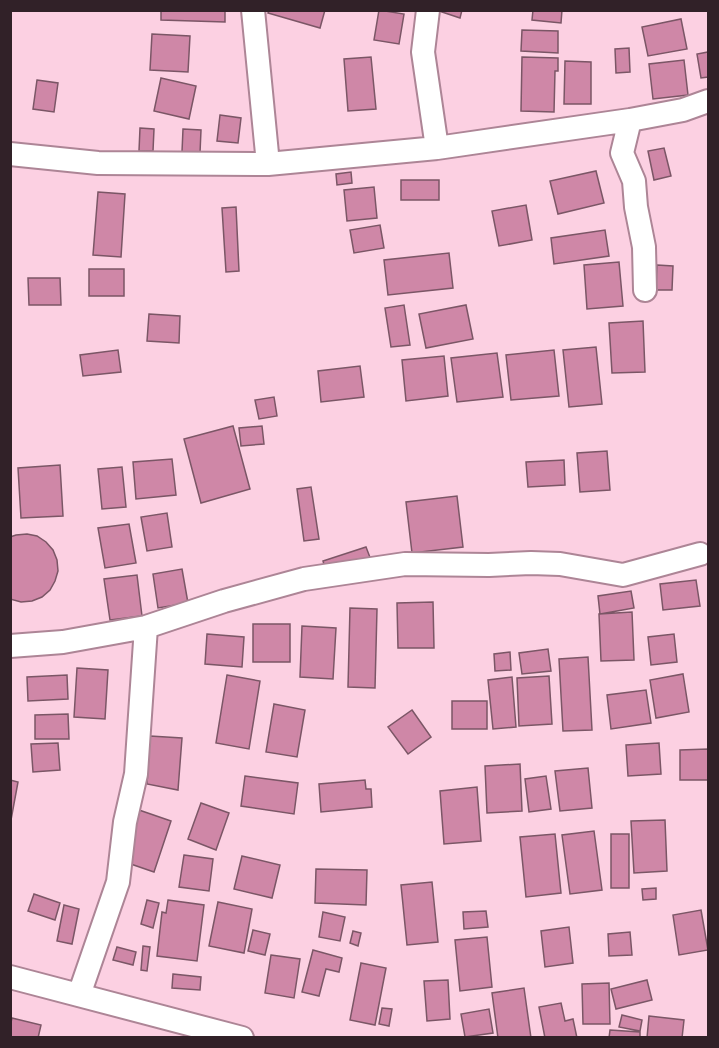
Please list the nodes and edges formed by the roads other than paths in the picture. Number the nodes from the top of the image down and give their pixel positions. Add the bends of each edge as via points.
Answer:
1 (253, 10) edge
2 (428, 10) edge
3 (708, 101) edge
4 (630, 120) junction
5 (437, 148) junction
6 (10, 154) edge
7 (268, 164) junction
8 (645, 290) dead end
9 (700, 554) dead end
10 (146, 627) junction
11 (10, 646) edge
12 (10, 977) edge
13 (80, 995) junction
14 (242, 1038) edge

1 - 7 street
2 - 5 street via 423,52
3 - 4 street
4 - 5 street
4 - 8 street via 622,153 634,181 644,247
5 - 7 street
6 - 7 street via 98,163
9 - 10 street via 623,575 560,564 405,564 304,579
10 - 11 street via 63,642
10 - 13 street via 136,774 118,882
12 - 13 street
13 - 14 street

